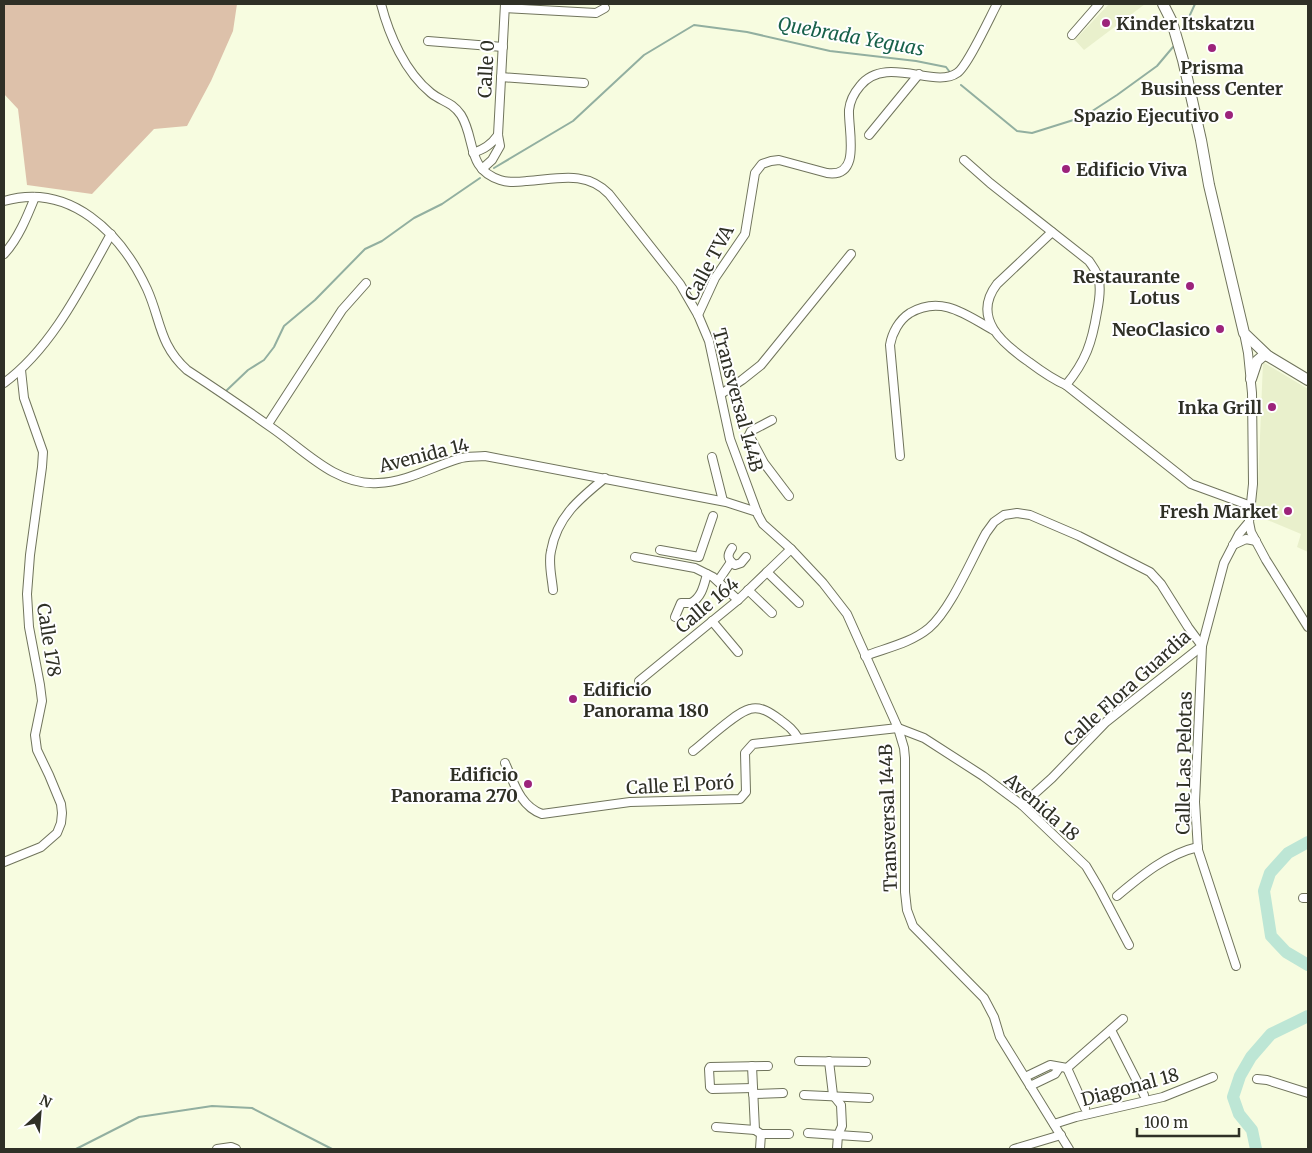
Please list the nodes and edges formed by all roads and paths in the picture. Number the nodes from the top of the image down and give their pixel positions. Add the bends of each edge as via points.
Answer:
1 (382, 4) edge
2 (997, 4) edge
3 (1099, 4) edge
4 (1163, 4) edge
5 (505, 6) edge
6 (605, 8) dead end
7 (1072, 35) dead end
8 (428, 41) dead end
9 (503, 47) junction
10 (919, 74) junction
11 (501, 77) junction
12 (584, 83) dead end
13 (498, 135) junction
14 (869, 135) dead end
15 (473, 153) junction
16 (964, 160) dead end
17 (482, 169) junction
18 (35, 197) junction
19 (4, 200) edge
20 (1052, 232) junction
21 (111, 234) junction
22 (4, 254) edge
23 (851, 254) dead end
24 (366, 283) dead end
25 (698, 315) junction
26 (992, 330) junction
27 (1244, 333) junction
28 (1268, 356) junction
29 (21, 370) junction
30 (1250, 379) junction
31 (1308, 380) edge
32 (4, 383) edge
33 (1066, 385) junction
34 (721, 394) junction
35 (772, 420) dead end
36 (268, 424) junction
37 (900, 456) dead end
38 (712, 457) dead end
39 (605, 478) junction
40 (789, 496) dead end
41 (723, 501) junction
42 (1251, 506) junction
43 (757, 512) junction
44 (714, 516) dead end
45 (1249, 522) junction
46 (1256, 541) junction
47 (1232, 545) junction
48 (732, 548) dead end
49 (791, 549) junction
50 (635, 557) dead end
51 (746, 557) dead end
52 (664, 562) junction
53 (731, 562) junction
54 (767, 572) junction
55 (707, 574) junction
56 (718, 581) junction
57 (553, 590) dead end
58 (748, 590) junction
59 (738, 600) junction
60 (799, 603) dead end
61 (772, 613) dead end
62 (675, 617) dead end
63 (712, 621) junction
64 (1308, 627) edge
65 (1202, 646) junction
66 (738, 652) dead end
67 (866, 656) junction
68 (639, 681) dead end
69 (898, 728) junction
70 (798, 738) junction
71 (693, 751) dead end
72 (505, 763) dead end
73 (1022, 805) junction
74 (1198, 847) junction
75 (4, 862) edge
76 (1117, 896) dead end
77 (1129, 945) dead end
78 (1236, 966) dead end
79 (1123, 1019) dead end
80 (1111, 1030) junction
81 (799, 1061) dead end
82 (829, 1062) junction
83 (866, 1062) dead end
84 (752, 1066) junction
85 (768, 1066) dead end
86 (1063, 1068) junction
87 (1025, 1077) junction
88 (1213, 1077) dead end
89 (1257, 1079) dead end
90 (1030, 1086) junction
91 (753, 1091) junction
92 (783, 1093) dead end
93 (1308, 1093) edge
94 (804, 1095) dead end
95 (833, 1095) junction
96 (1144, 1095) dead end
97 (869, 1098) dead end
98 (1085, 1108) dead end
99 (1054, 1124) junction
100 (716, 1127) dead end
101 (758, 1132) junction
102 (808, 1133) dead end
103 (790, 1134) dead end
104 (838, 1135) junction
105 (1061, 1135) junction
106 (868, 1137) dead end
107 (217, 1149) edge
108 (236, 1149) edge
109 (760, 1149) edge
110 (837, 1149) edge
111 (1014, 1149) edge
112 (1069, 1149) edge

1 - 15 street via 390,34 412,72 432,94 448,102 460,114
2 - 10 street, Calle TVA via 957,74 946,78
3 - 7 street
4 - 27 main road via 1183,60
5 - 6 street via 596,13
5 - 9 street, Calle 0
8 - 9 street
9 - 11 street, Calle 0
10 - 14 street
10 - 25 street, Calle TVA via 886,72 860,84 850,104 851,148 842,172 827,173 779,160 762,164 755,173 745,234 715,278
11 - 12 street
11 - 13 street, Calle 0
13 - 15 street via 483,150
13 - 17 street, Calle 0 via 500,146
15 - 17 street
16 - 20 street
17 - 25 street, Transversal 144B via 493,178 507,182 579,178 595,183 609,194 659,257
18 - 19 street, Avenida 14
18 - 21 street, Avenida 14 via 60,202 89,214
18 - 22 street
20 - 26 street via 992,291 988,306
20 - 33 street via 1089,261 1100,280 1091,344
21 - 29 street via 75,299
21 - 36 street, Avenida 14 via 134,263 176,360
23 - 34 street via 761,365
24 - 36 street via 342,310
25 - 34 street, Transversal 144B via 709,341
26 - 33 street via 1018,354
26 - 37 street via 961,312 941,305 918,309 901,321 890,346
27 - 28 main road
27 - 30 street
28 - 30 main road via 1257,361
28 - 31 main road
29 - 32 street
29 - 75 street, Calle 178 via 24,398 42,452 27,594 29,627 42,701 35,735 37,750 62,813 56,833 41,848
30 - 42 street
33 - 42 street via 1191,484
34 - 43 street, Transversal 144B via 730,439
35 - 40 street via 749,435 764,463
36 - 39 street, Avenida 14 via 317,462 345,477 366,483 414,475 460,458 485,456
38 - 41 street
39 - 41 street, Avenida 14
39 - 57 street via 570,508 557,535 551,552
41 - 43 street, Avenida 14
42 - 45 street
43 - 49 street, Transversal 144B via 763,524
44 - 52 street via 699,557 663,551
45 - 46 street
45 - 47 street, Calle Flora Guardia
46 - 47 street via 1246,539
46 - 64 street
47 - 65 street, Calle Flora Guardia via 1219,577
48 - 53 street via 728,556
49 - 54 street, Calle 164
49 - 67 street, Transversal 144B via 847,614
50 - 52 street
51 - 53 street via 738,565
52 - 55 street
53 - 56 street
54 - 58 street, Calle 164
54 - 60 street
55 - 56 street
55 - 62 street via 702,592 691,603 681,603
56 - 59 street
58 - 59 street, Calle 164
58 - 61 street
59 - 63 street, Calle 164
63 - 66 street
63 - 68 street, Calle 164
65 - 67 street via 1150,572 1079,536 1030,515 1018,514 1004,515 994,522 948,605 928,629 910,640
65 - 73 street, Calle Flora Guardia via 1106,722
65 - 74 street, Calle Las Pelotas via 1195,802
67 - 69 street, Transversal 144B
69 - 70 street, Calle El Poró
69 - 73 street, Avenida 18 via 924,738
69 - 87 street, Transversal 144B via 905,758 902,823 907,910 913,926 984,998 1000,1037
70 - 71 street via 793,729 773,715 761,708 750,708
70 - 72 street, Calle El Poró via 750,746 745,753 746,792 740,799 630,802 542,814 524,803
73 - 77 street, Avenida 18 via 1086,866
74 - 76 street via 1171,857
74 - 78 street, Calle Las Pelotas
79 - 80 street
80 - 86 street
80 - 96 street
81 - 82 street
82 - 83 street
82 - 95 street
84 - 85 street
84 - 91 street
84 - 91 street via 709,1068 712,1089
86 - 87 street via 1050,1065
86 - 90 street
86 - 98 street
87 - 90 street, Transversal 144B
88 - 99 street, Diagonal 18 via 1164,1097
89 - 93 street
90 - 99 street, Transversal 144B
91 - 92 street
91 - 101 street
94 - 95 street
95 - 97 street
95 - 104 street via 841,1105 842,1126
99 - 105 street, Transversal 144B
100 - 101 street
101 - 103 street
101 - 109 street
102 - 104 street
104 - 106 street
104 - 110 street
105 - 111 street
105 - 112 street, Transversal 144B
107 - 108 street

